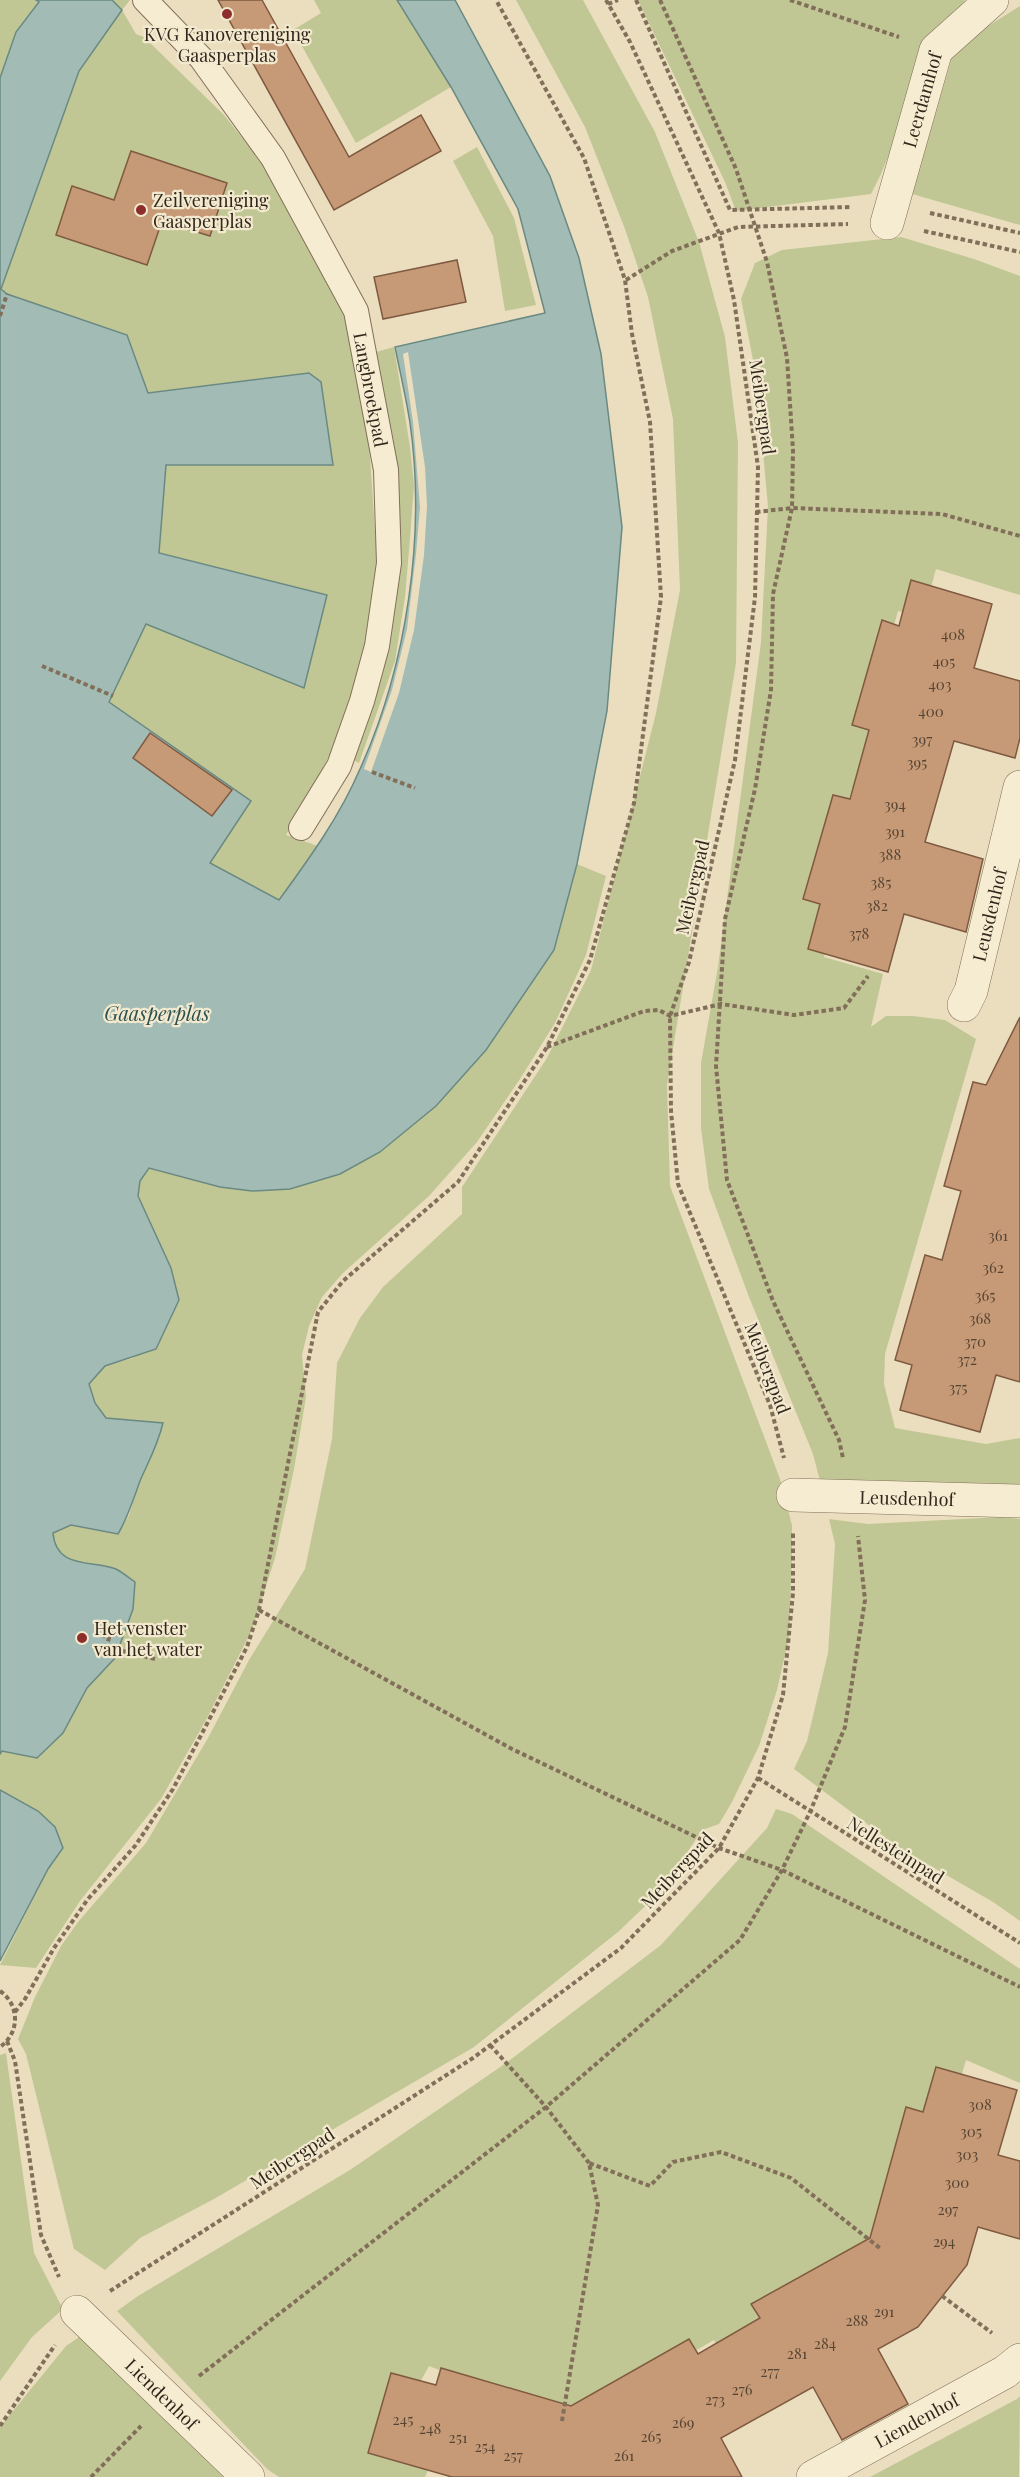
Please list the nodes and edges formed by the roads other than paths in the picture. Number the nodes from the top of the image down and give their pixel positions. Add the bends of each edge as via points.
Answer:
1 (145, 0) edge
2 (992, 0) edge
3 (890, 214) road end
4 (1020, 787) edge
5 (301, 828) dead end
6 (964, 1005) dead end
7 (793, 1495) road end
8 (1020, 1501) edge
9 (77, 2312) road end
10 (1020, 2360) edge
11 (248, 2477) edge
12 (813, 2477) edge

1 - 5 lane, Langbroekpad via 201,58 273,158 356,312 386,470 389,563 377,646 339,766
2 - 3 street, Leerdamhof via 936,50
4 - 6 street, Leusdenhof via 971,991
7 - 8 street, Leusdenhof
9 - 11 street, Liendenhof
10 - 12 street, Liendenhof via 1005,2372

